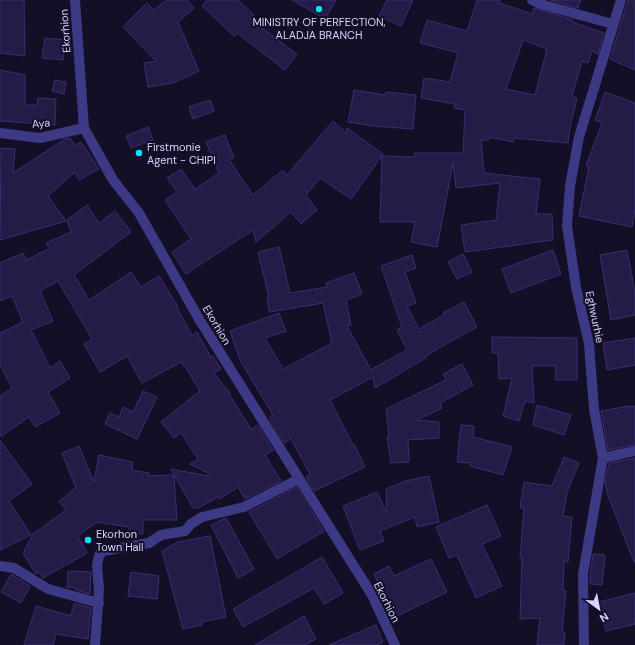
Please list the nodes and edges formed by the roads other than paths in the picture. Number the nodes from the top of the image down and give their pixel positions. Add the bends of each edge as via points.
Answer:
1 (75, 0) edge
2 (532, 0) edge
3 (621, 0) edge
4 (613, 24) junction
5 (84, 128) junction
6 (0, 133) edge
7 (635, 451) edge
8 (603, 458) junction
9 (299, 479) junction
10 (0, 566) edge
11 (98, 603) junction
12 (95, 645) edge
13 (395, 645) edge
14 (584, 645) edge

1 - 5 street, Ekorhion
2 - 4 street
3 - 4 street, Eghwurhie
4 - 8 street, Eghwurhie via 579,137 570,186 567,226 576,287 589,344 594,409
5 - 6 street, Aya via 40,138
5 - 9 street, Ekorhion via 113,180 139,213 199,319
7 - 8 street
8 - 14 street, Eghwurhie via 583,574
9 - 11 street via 244,507 202,518 184,531 161,535 149,543 103,551 99,555 97,566
9 - 13 street, Ekorhion via 372,595
10 - 11 street via 14,568 48,589
11 - 12 street

